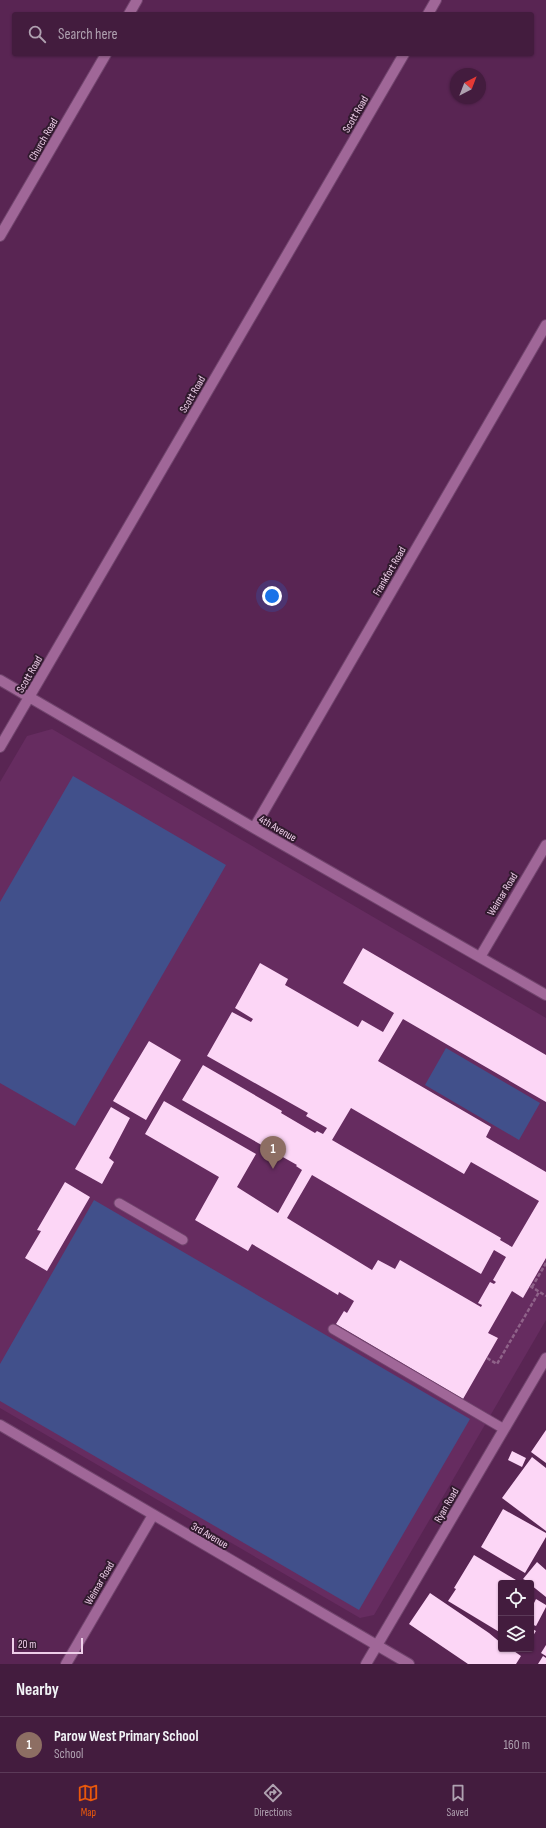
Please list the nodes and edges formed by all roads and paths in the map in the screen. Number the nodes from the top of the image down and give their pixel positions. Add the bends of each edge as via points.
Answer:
1 (137, 0) edge
2 (436, 0) edge
3 (130, 12) edge
4 (429, 12) edge
5 (105, 56) edge
6 (403, 56) edge
7 (0, 236) edge
8 (546, 325) edge
9 (0, 680) edge
10 (29, 697) junction
11 (0, 747) edge
12 (254, 828) junction
13 (546, 844) edge
14 (480, 957) junction
15 (546, 995) edge
16 (119, 1203) dead end
17 (183, 1240) dead end
18 (546, 1264) edge
19 (539, 1292) junction
20 (546, 1296) edge
21 (333, 1329) dead end
22 (487, 1358) dead end
23 (546, 1358) edge
24 (0, 1425) edge
25 (504, 1428) junction
26 (153, 1515) junction
27 (377, 1645) junction
28 (66, 1664) edge
29 (366, 1664) edge
30 (409, 1664) edge

1 - 3 street
2 - 4 street
5 - 7 street, Church Road
6 - 10 street, Scott Road
8 - 12 street, Frankfort Road
9 - 10 street, 4th Avenue
10 - 11 street, Scott Road
10 - 12 street, 4th Avenue
12 - 14 street, 4th Avenue
13 - 14 street, Weimar Road
14 - 15 street, 4th Avenue
16 - 17 lane
18 - 19 path via 531,1287
19 - 20 path
19 - 22 path via 497,1364
21 - 25 lane
23 - 25 street, Ryan Road
24 - 26 street, 3rd Avenue
25 - 27 street, Ryan Road
26 - 27 street, 3rd Avenue
26 - 28 street, Weimar Road
27 - 29 street, Ryan Road
27 - 30 street, 3rd Avenue

